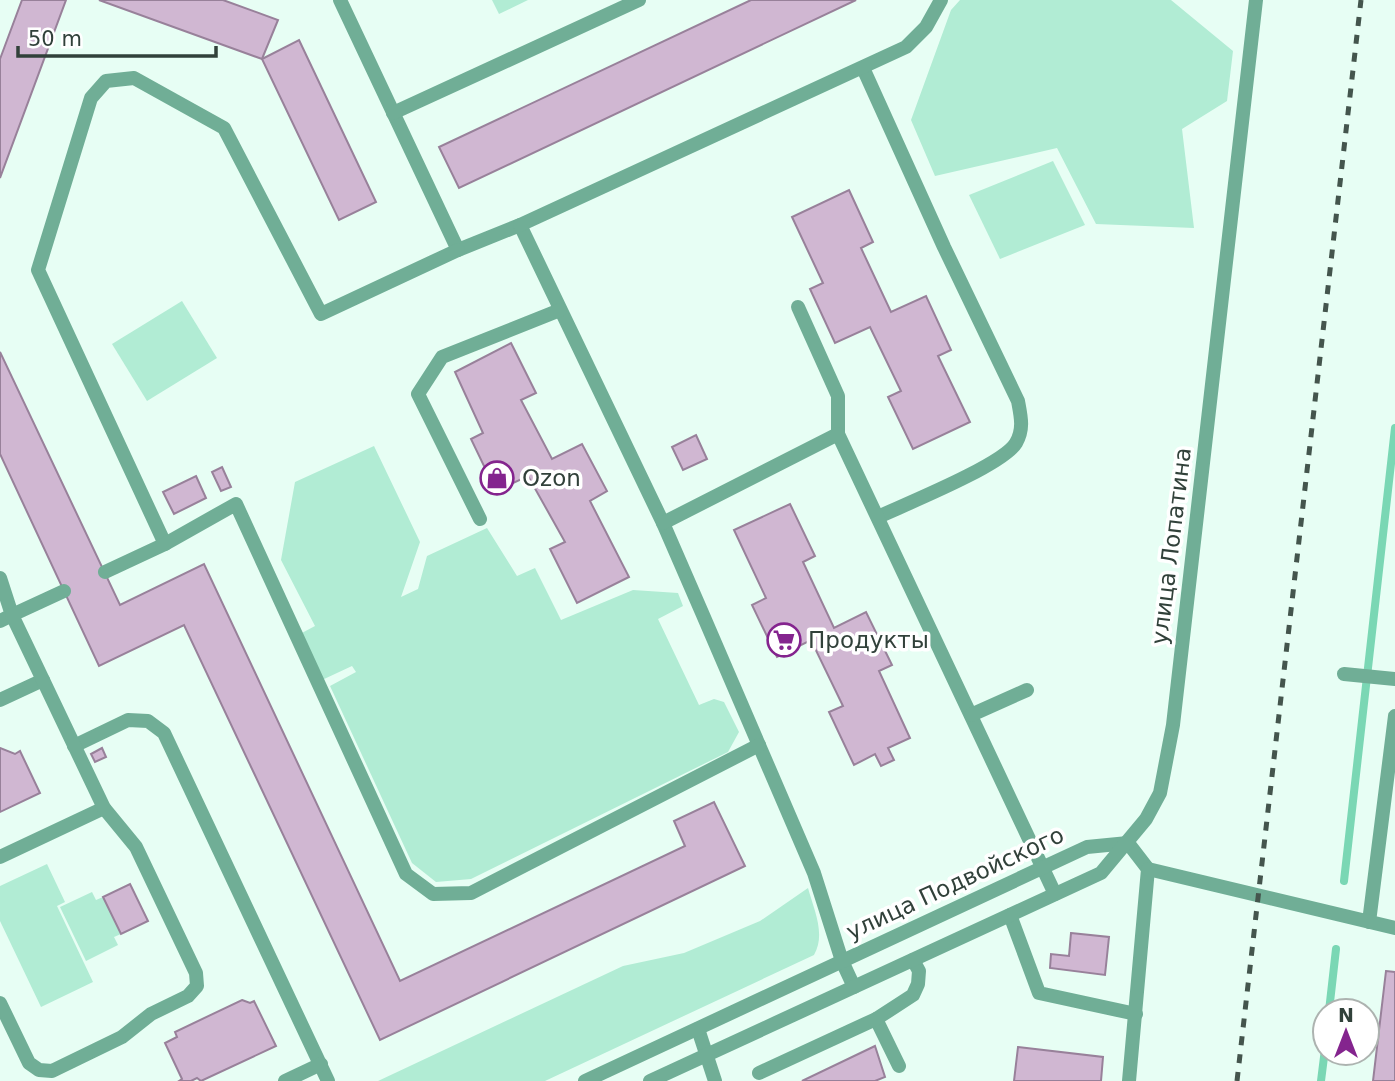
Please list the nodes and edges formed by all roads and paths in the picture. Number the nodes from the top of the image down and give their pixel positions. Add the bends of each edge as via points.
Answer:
1 (340, 0) edge
2 (639, 0) edge
3 (941, 0) edge
4 (1256, 0) edge
5 (863, 68) junction
6 (393, 113) junction
7 (520, 225) junction
8 (458, 250) junction
9 (797, 307) dead end
10 (560, 310) junction
11 (838, 434) junction
12 (878, 517) junction
13 (480, 519) dead end
14 (663, 523) junction
15 (165, 544) junction
16 (105, 572) dead end
17 (0, 578) edge
18 (64, 591) dead end
19 (6, 618) edge
20 (1344, 674) dead end
21 (1393, 679) edge
22 (43, 680) junction
23 (1027, 690) dead end
24 (0, 700) edge
25 (971, 715) junction
26 (1395, 716) edge
27 (759, 745) junction
28 (74, 746) junction
29 (104, 808) junction
30 (1128, 843) junction
31 (0, 857) edge
32 (1042, 868) junction
33 (1147, 869) junction
34 (1055, 894) junction
35 (1010, 915) junction
36 (1369, 922) junction
37 (1395, 928) edge
38 (913, 960) junction
39 (842, 961) junction
40 (854, 987) junction
41 (0, 1003) edge
42 (1136, 1014) junction
43 (876, 1019) junction
44 (698, 1029) junction
45 (708, 1054) junction
46 (321, 1063) junction
47 (899, 1066) dead end
48 (759, 1073) dead end
49 (285, 1081) edge
50 (328, 1081) edge
51 (585, 1081) edge
52 (650, 1081) edge
53 (715, 1081) edge
54 (1129, 1081) edge

1 - 6 street
2 - 6 street
3 - 5 street via 926,27 906,47
4 - 30 street, улица Лопатина via 1173,725 1160,793
5 - 7 street
5 - 12 street via 1018,401 1023,424 1015,444 997,461
6 - 8 street
7 - 8 street
7 - 10 street
8 - 15 street via 321,314 224,128 134,78 106,81 91,97 38,270
9 - 11 street via 838,396
10 - 13 street via 442,357 418,394
10 - 14 street
11 - 12 street
11 - 14 street
12 - 25 street
14 - 27 street
15 - 16 street
15 - 27 street via 236,504 406,874 433,894 471,893
17 - 19 street
18 - 19 street
19 - 22 street
20 - 21 street
22 - 24 street
22 - 28 street
23 - 25 street
25 - 32 street
26 - 36 street
27 - 39 street via 814,873
28 - 29 street
28 - 46 street via 128,720 148,721 164,733
29 - 31 street
29 - 41 street via 136,847 196,973 197,986 122,1037 52,1071 29,1063
30 - 32 street, улица Подвойского via 1087,847
30 - 33 street
30 - 34 street via 1101,873
32 - 34 street
32 - 39 street, улица Подвойского
33 - 36 street
33 - 42 street
34 - 35 street
35 - 38 street
35 - 42 street via 1039,993
36 - 37 street
38 - 40 street
38 - 43 street via 919,971 913,995
39 - 40 street
39 - 44 street, улица Подвойского
40 - 45 street
42 - 54 street
43 - 47 street
43 - 48 street
44 - 45 street
44 - 51 street, улица Подвойского
45 - 52 street
45 - 53 street
46 - 49 street
46 - 50 street

